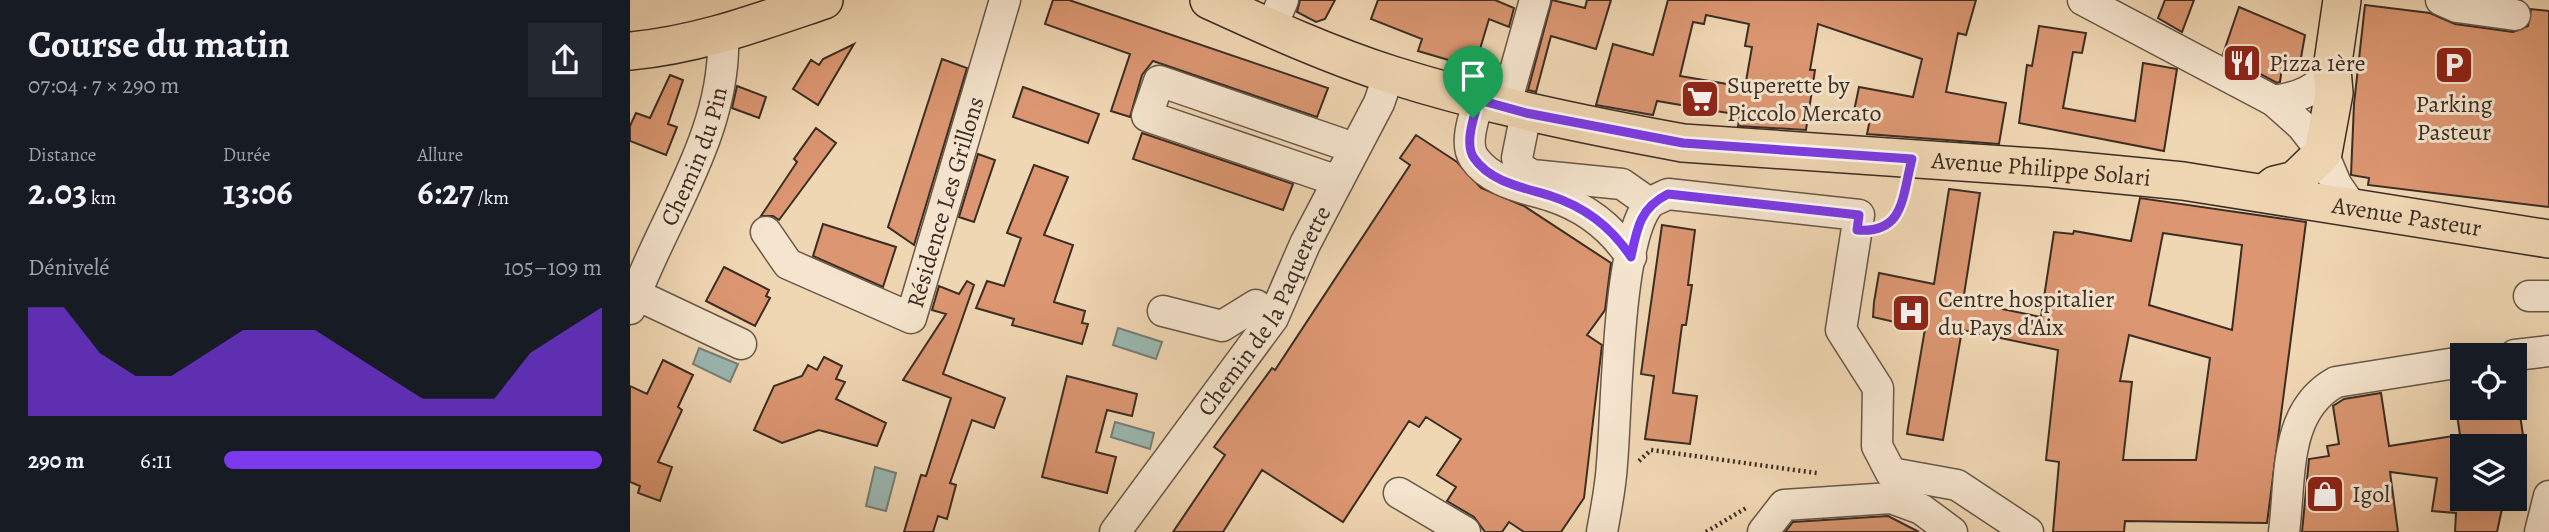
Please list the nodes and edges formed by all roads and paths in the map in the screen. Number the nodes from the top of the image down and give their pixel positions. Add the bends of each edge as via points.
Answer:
1 (824, 0) edge
2 (1004, 0) edge
3 (1209, 0) edge
4 (1535, 0) edge
5 (2084, 0) edge
6 (2342, 0) edge
7 (2441, 0) edge
8 (2525, 8) edge
9 (1277, 14) edge
10 (723, 35) junction
11 (630, 51) edge
12 (2332, 69) junction
13 (1389, 74) junction
14 (2274, 101) junction
15 (1503, 107) junction
16 (1354, 148) junction
17 (2323, 153) junction
18 (1912, 159) junction
19 (1338, 180) junction
20 (2266, 192) junction
21 (1650, 203) junction
22 (2351, 206) junction
23 (1857, 230) junction
24 (766, 232) dead end
25 (2549, 239) edge
26 (1631, 257) junction
27 (633, 302) edge
28 (1256, 305) dead end
29 (1163, 311) dead end
30 (741, 344) dead end
31 (2549, 351) edge
32 (2527, 354) edge
33 (2450, 364) edge
34 (1612, 464) junction
35 (1829, 475) dead end
36 (1399, 493) dead end
37 (2549, 496) edge
38 (1115, 532) edge
39 (1465, 532) edge
40 (1602, 532) edge
41 (1763, 532) edge
42 (1952, 532) edge
43 (2028, 532) edge
44 (2284, 532) edge
45 (2539, 532) edge

1 - 10 main road
2 - 24 street, Résidence Les Grillons via 911,318 788,264
3 - 9 main road, Avenue Philippe Solari
4 - 15 street
5 - 14 street
6 - 12 main road
7 - 8 street via 2457,7
9 - 13 main road, Avenue Philippe Solari
10 - 11 main road
10 - 27 street, Chemin du Pin via 724,57 708,132
12 - 14 street via 2305,94
12 - 17 main road via 2334,93
13 - 15 main road, Avenue Philippe Solari
13 - 16 street, Chemin de la Paquerette
14 - 17 street
15 - 18 main road, Avenue Philippe Solari via 1683,143
15 - 21 street via 1520,168 1532,175 1622,184
15 - 26 street via 1471,141 1473,157 1506,181 1552,196 1602,222
16 - 19 street, Chemin de la Paquerette
16 - 19 street via 1159,81 1147,116
17 - 20 main road via 2295,180
17 - 22 street
18 - 20 main road, Avenue Philippe Solari via 2049,168
18 - 23 path via 1899,210 1890,225
19 - 38 street, Chemin de la Paquerette via 1273,318
20 - 22 main road, Avenue Pasteur via 2306,203
21 - 23 street via 1668,194 1859,215
21 - 26 street
22 - 25 main road, Avenue Pasteur
23 - 43 street via 1841,330 1878,388 1877,446 1891,473 1957,485
26 - 34 street via 1615,391
27 - 30 street
28 - 29 street via 1222,326
31 - 32 street
33 - 44 street via 2336,382 2321,390 2296,426
34 - 35 path via 1634,466 1651,450
34 - 40 street
36 - 39 street
37 - 45 street
41 - 42 street via 1784,505 1891,498 1921,509

